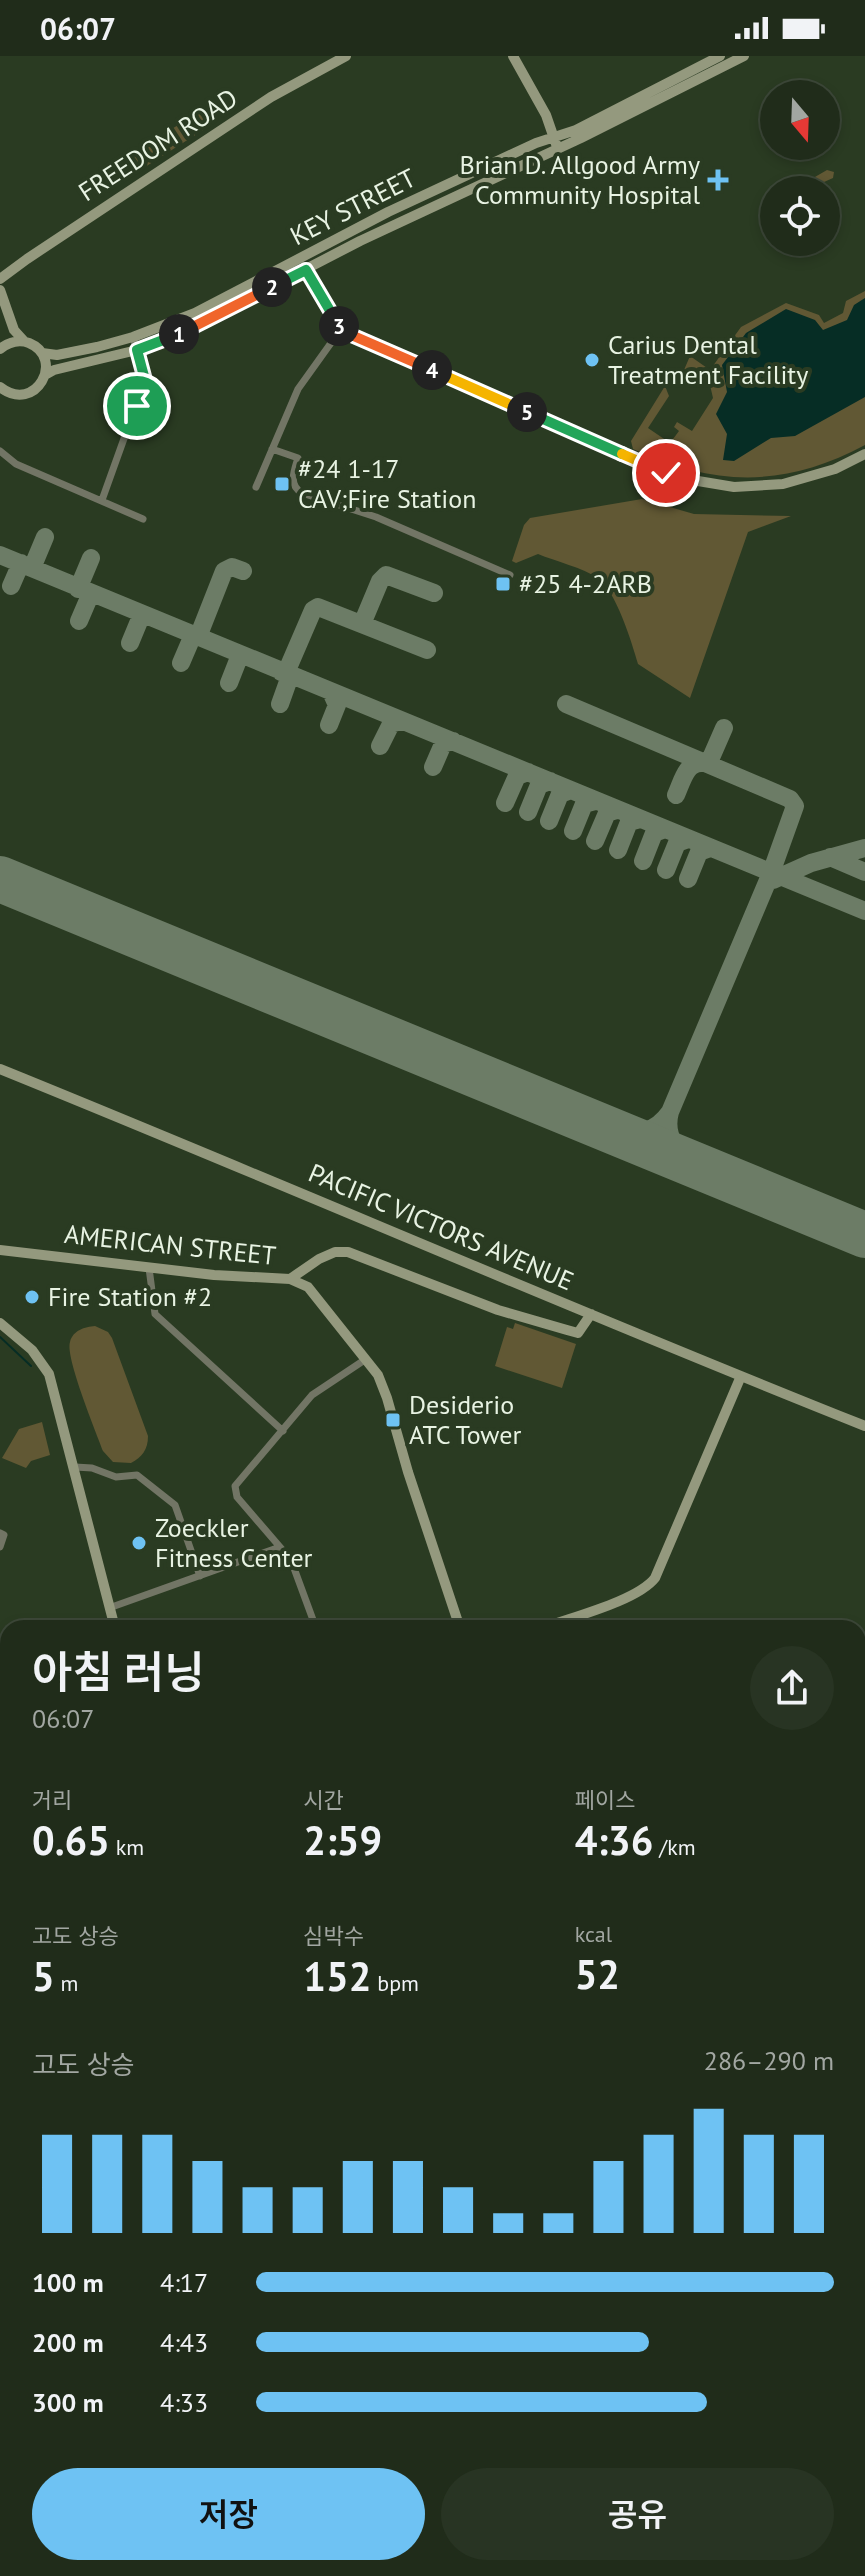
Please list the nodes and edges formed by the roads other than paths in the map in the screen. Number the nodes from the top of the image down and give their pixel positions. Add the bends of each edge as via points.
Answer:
1 (346, 56) edge
2 (513, 56) edge
3 (720, 56) edge
4 (744, 56) edge
5 (703, 66) edge
6 (556, 142) junction
7 (300, 258) junction
8 (306, 270) junction
9 (0, 279) edge
10 (0, 290) edge
11 (341, 329) junction
12 (14, 330) junction
13 (133, 337) junction
14 (24, 341) junction
15 (4, 346) edge
16 (137, 350) junction
17 (42, 353) junction
18 (45, 375) junction
19 (0, 387) edge
20 (272, 449) junction
21 (0, 451) edge
22 (865, 454) edge
23 (256, 487) dead end
24 (102, 500) junction
25 (143, 519) dead end
26 (510, 575) dead end
27 (0, 1069) edge
28 (0, 1250) edge
29 (149, 1268) junction
30 (290, 1279) junction
31 (591, 1314) junction
32 (0, 1323) edge
33 (366, 1359) junction
34 (741, 1376) junction
35 (865, 1426) edge
36 (283, 1431) junction
37 (75, 1467) junction
38 (0, 1533) edge
39 (0, 1547) edge
40 (280, 1547) junction
41 (200, 1576) junction
42 (109, 1608) junction
43 (113, 1620) edge
44 (313, 1620) edge
45 (457, 1620) edge
46 (564, 1620) edge

1 - 9 main road, FREEDOM ROAD via 271,97
2 - 6 main road
3 - 5 main road, KEY STREET
4 - 5 main road, KEY STREET
5 - 6 main road, KEY STREET
6 - 7 main road, KEY STREET via 388,212
6 - 8 main road, KEY STREET
7 - 8 main road
7 - 13 main road, KEY STREET via 195,313
8 - 11 main road
8 - 16 main road, KEY STREET
10 - 12 main road
11 - 20 street via 298,389
11 - 22 main road via 682,478 734,487 783,484
12 - 14 main road
12 - 15 main road
13 - 16 street
13 - 17 main road, KEY STREET via 57,355
14 - 15 main road
14 - 17 main road
16 - 18 main road, KEY STREET
16 - 24 street via 145,380
17 - 18 main road
18 - 19 main road, KEY STREET via 25,394
20 - 23 street
20 - 26 street via 298,458 295,490 376,517
21 - 24 street via 16,464
24 - 25 street
27 - 31 main road, PACIFIC VICTORS AVENUE
28 - 29 main road, AMERICAN STREET
29 - 30 main road, AMERICAN STREET
29 - 36 street via 155,1314
30 - 31 main road, AMERICAN STREET via 319,1259 348,1252 498,1310 578,1333
30 - 33 main road via 308,1287
31 - 34 main road, PACIFIC VICTORS AVENUE
32 - 37 main road via 32,1350 49,1374
33 - 36 street via 312,1395
33 - 45 main road via 387,1398
34 - 35 main road, PACIFIC VICTORS AVENUE
34 - 46 main road via 655,1578 642,1591
36 - 40 street via 235,1486 237,1497
37 - 41 street via 116,1477 137,1475 155,1487 175,1505
37 - 42 main road
38 - 39 street
40 - 41 street
40 - 44 street via 291,1560
41 - 42 street
42 - 43 main road

